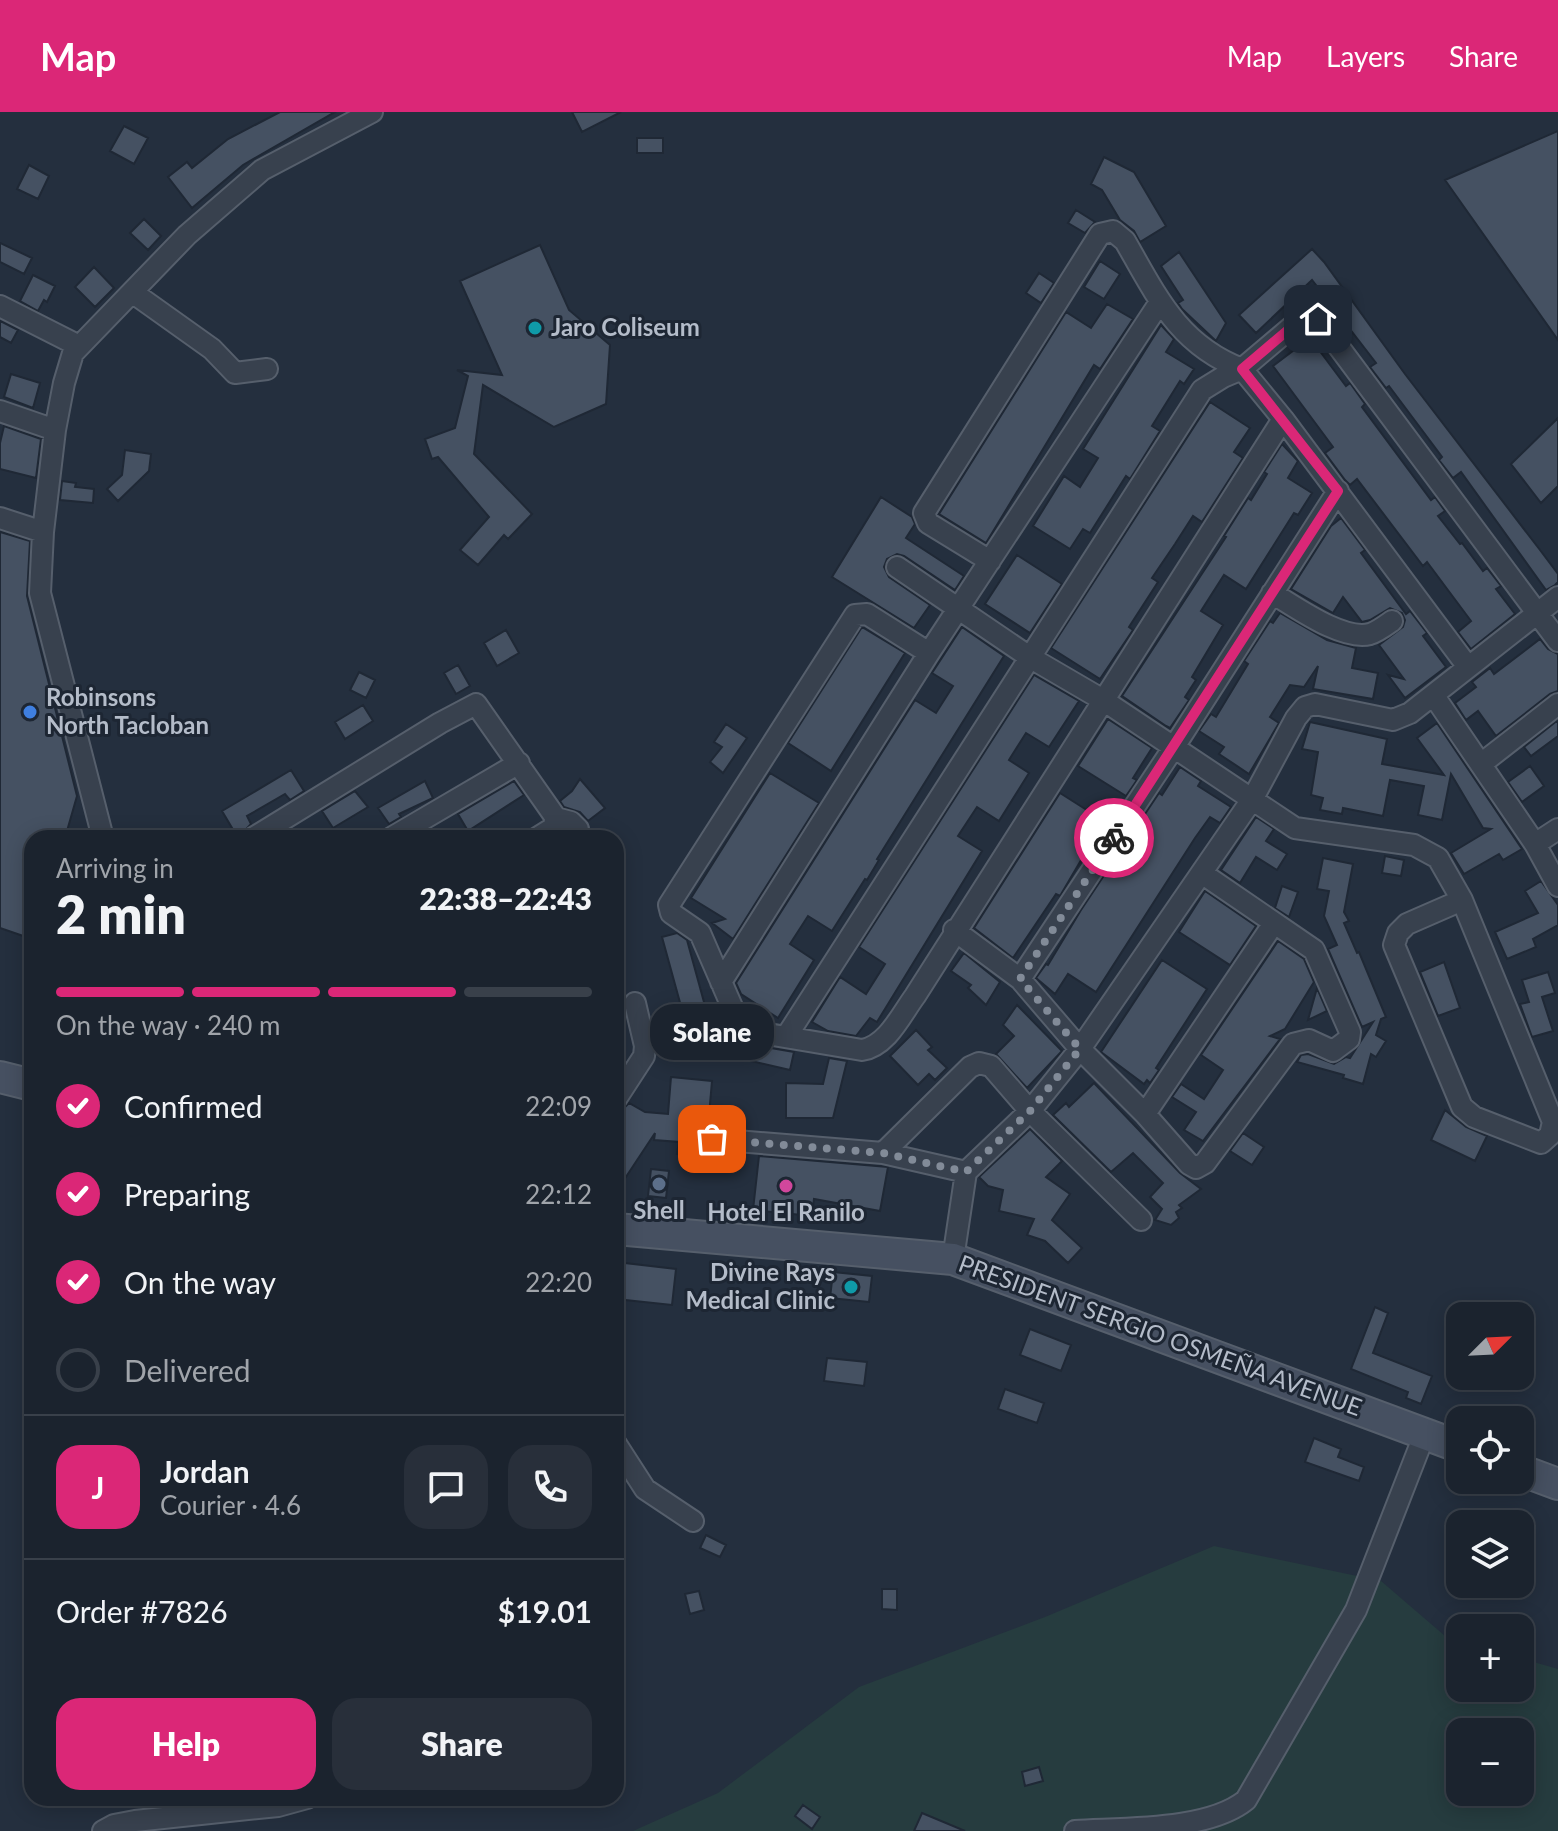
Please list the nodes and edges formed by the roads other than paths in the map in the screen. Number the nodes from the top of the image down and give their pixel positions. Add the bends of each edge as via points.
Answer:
1 (372, 112) edge
2 (132, 292) junction
3 (1160, 302) junction
4 (0, 306) edge
5 (79, 346) junction
6 (267, 369) dead end
7 (1242, 369) junction
8 (0, 411) edge
9 (1283, 419) junction
10 (55, 430) junction
11 (1338, 491) junction
12 (0, 518) edge
13 (43, 532) junction
14 (990, 561) junction
15 (897, 567) dead end
16 (1272, 593) junction
17 (1558, 597) edge
18 (960, 608) junction
19 (1537, 615) junction
20 (1392, 621) dead end
21 (1558, 641) edge
22 (929, 653) junction
23 (1031, 658) junction
24 (1468, 667) junction
25 (1434, 696) junction
26 (1103, 700) junction
27 (1558, 704) edge
28 (1174, 747) junction
29 (519, 763) junction
30 (1481, 764) junction
31 (1253, 798) junction
32 (556, 818) junction
33 (578, 829) dead end
34 (1558, 829) edge
35 (101, 830) edge
36 (266, 830) edge
37 (405, 830) edge
38 (550, 830) edge
39 (1535, 844) junction
40 (1203, 874) junction
41 (1558, 886) edge
42 (1462, 900) junction
43 (1274, 923) junction
44 (954, 930) junction
45 (1020, 979) junction
46 (721, 982) junction
47 (635, 1003) dead end
48 (786, 1037) junction
49 (1080, 1049) junction
50 (0, 1077) edge
51 (24, 1083) edge
52 (624, 1087) edge
53 (1030, 1111) junction
54 (1145, 1114) junction
55 (712, 1139) dead end
56 (883, 1153) junction
57 (966, 1172) junction
58 (1141, 1220) dead end
59 (624, 1230) edge
60 (953, 1259) junction
61 (1425, 1433) junction
62 (1446, 1441) edge
63 (624, 1456) edge
64 (1534, 1475) edge
65 (1558, 1484) edge
66 (693, 1521) dead end
67 (278, 1806) edge
68 (103, 1831) edge
69 (1075, 1831) edge

1 - 2 street via 262,170
2 - 5 street
2 - 6 street via 212,349 235,373
3 - 7 street via 1175,324 1223,362
3 - 14 street
3 - 14 street via 1125,241 1113,231 1100,234 924,513 928,523
4 - 5 street
5 - 10 street via 64,383
7 - 9 street
7 - 19 street via 1301,319 1310,314 1318,319
7 - 23 street via 1202,390
8 - 10 street
9 - 11 street
9 - 26 street
10 - 13 street
11 - 16 street
11 - 24 street
12 - 13 street
13 - 35 street via 40,593
14 - 18 street
15 - 18 street
16 - 20 street via 1348,632 1373,633
16 - 28 street
17 - 19 street
18 - 22 street
18 - 23 street
19 - 21 street
19 - 24 street
22 - 46 street
22 - 46 street via 867,614 855,615 669,905 671,913 700,933
23 - 26 street
23 - 48 street
24 - 25 street
25 - 30 street
25 - 31 street via 1393,720 1315,704 1305,707
26 - 28 street
26 - 44 street
27 - 30 street
28 - 31 street
28 - 45 street
29 - 32 street
29 - 36 street via 480,707 471,705
29 - 37 street
30 - 39 street
31 - 40 street
31 - 42 street via 1295,828 1414,845 1438,858
32 - 33 street
32 - 38 street
34 - 39 street
39 - 41 street
40 - 43 street
40 - 49 street
42 - 42 street via 1407,924 1394,945 1462,1107 1474,1117 1541,1143 1553,1122
43 - 54 street
43 - 54 street via 1314,950 1349,1039 1333,1051 1309,1040 1293,1044 1205,1163 1196,1168
44 - 45 street
44 - 48 street via 915,996 872,1048
45 - 49 street
46 - 48 street via 736,1016 756,1032
47 - 52 street via 644,1056
49 - 53 street
49 - 54 street
50 - 51 main road
53 - 56 street via 991,1066 979,1063
53 - 57 street
53 - 58 street
55 - 56 street
56 - 57 street
57 - 60 street
59 - 60 main road, PRESIDENT SERGIO OSMEÑA AVENUE
60 - 61 main road, PRESIDENT SERGIO OSMEÑA AVENUE
61 - 62 main road, PRESIDENT SERGIO OSMEÑA AVENUE
61 - 69 street via 1356,1610 1246,1800 1211,1820
63 - 66 street via 645,1489
64 - 65 main road
67 - 68 street via 114,1825

